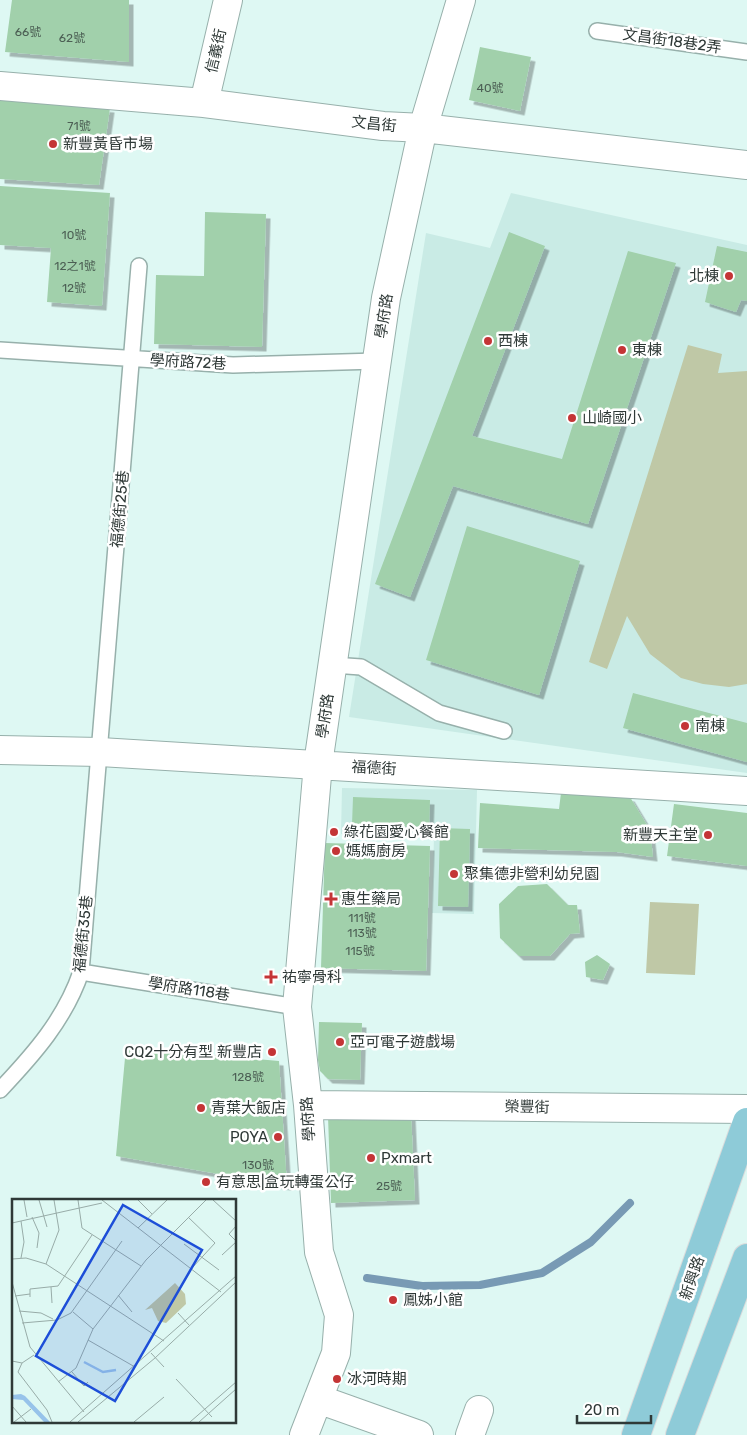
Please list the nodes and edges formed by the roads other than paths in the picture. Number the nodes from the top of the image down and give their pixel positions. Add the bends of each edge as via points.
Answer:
1 (228, 0) edge
2 (461, 0) edge
3 (597, 31) dead end
4 (747, 52) edge
5 (0, 86) edge
6 (204, 103) junction
7 (423, 128) junction
8 (747, 165) edge
9 (139, 266) dead end
10 (0, 350) edge
11 (132, 359) junction
12 (377, 361) junction
13 (333, 664) junction
14 (504, 731) dead end
15 (0, 750) edge
16 (100, 752) junction
17 (318, 764) junction
18 (747, 791) edge
19 (81, 972) junction
20 (297, 1007) junction
21 (0, 1090) edge
22 (308, 1105) junction
23 (747, 1109) edge
24 (747, 1122) edge
25 (747, 1258) edge
26 (318, 1399) junction
27 (304, 1435) edge
28 (419, 1435) edge
29 (636, 1435) edge
30 (680, 1435) edge

1 - 6 street, 信義街
2 - 7 street, 學府路
3 - 4 lane, 文昌街18巷2弄
5 - 6 street, 文昌街
6 - 7 street, 文昌街 via 383,126
7 - 8 street, 文昌街
7 - 12 street, 學府路 via 386,298
9 - 11 lane, 福德街25巷
10 - 11 lane, 學府路72巷
11 - 12 lane, 學府路72巷 via 233,365
11 - 16 lane, 福德街25巷
12 - 13 street, 學府路
13 - 14 lane via 361,668 440,713
13 - 17 street, 學府路
15 - 16 street, 福德街
16 - 17 street, 福德街
16 - 19 lane, 福德街35巷
17 - 18 street, 福德街
17 - 20 street, 學府路
19 - 20 lane, 學府路118巷
19 - 21 lane, 福德街35巷 via 58,1022
20 - 22 street, 學府路
22 - 23 street, 榮豐街
22 - 26 street, 學府路 via 319,1252 339,1315 336,1353
24 - 29 main road, 新興路
25 - 30 main road
26 - 27 street, 學府路
26 - 28 street

